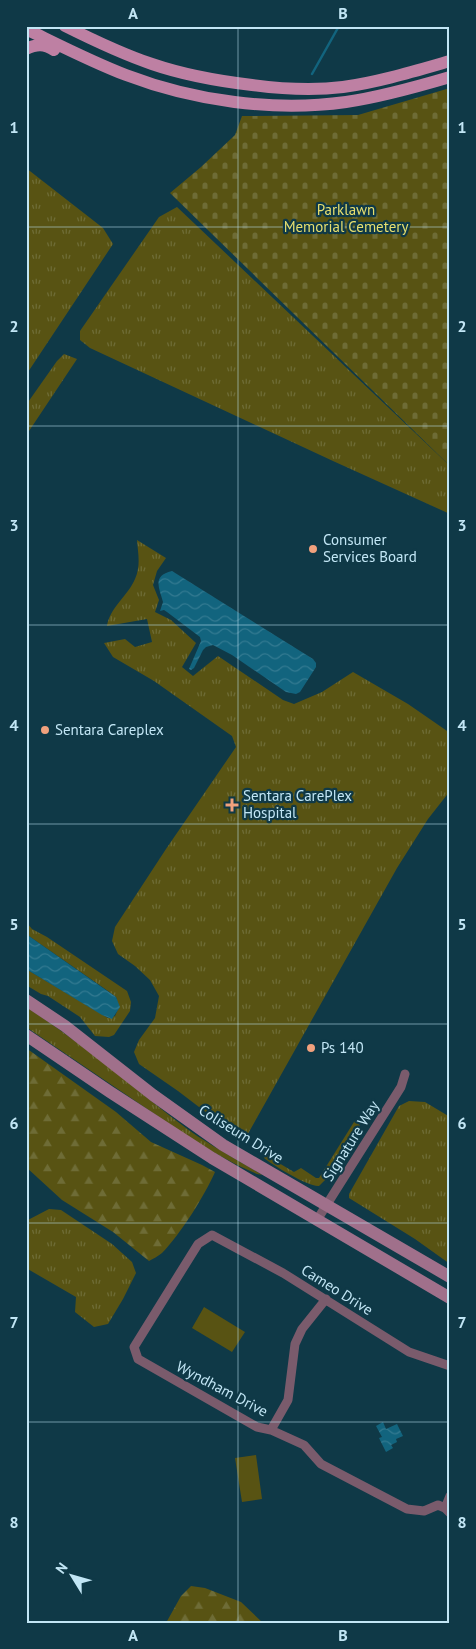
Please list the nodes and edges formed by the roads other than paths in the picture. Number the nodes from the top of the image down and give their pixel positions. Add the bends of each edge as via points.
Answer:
1 (65, 26) edge
2 (29, 30) edge
3 (78, 30) edge
4 (26, 49) edge
5 (84, 57) junction
6 (450, 61) edge
7 (450, 78) edge
8 (26, 1000) edge
9 (26, 1035) edge
10 (406, 1074) dead end
11 (326, 1205) junction
12 (317, 1220) junction
13 (212, 1235) joint
14 (450, 1277) edge
15 (450, 1298) edge
16 (326, 1299) junction
17 (450, 1366) edge
18 (271, 1430) junction
19 (450, 1496) edge
20 (447, 1510) edge

1 - 3 main road
2 - 5 main road
3 - 6 main road via 116,50 168,69 286,89 342,87
4 - 5 main road via 44,45
5 - 7 main road via 127,76 171,90 230,102 283,106 346,102
8 - 11 street, Coliseum Drive via 223,1144
9 - 12 street via 209,1156
10 - 11 street, Signature Way via 401,1087
11 - 12 street, Signature Way
11 - 14 street, Coliseum Drive
12 - 15 street
13 - 16 street, Cameo Drive
13 - 18 street, Wyndham Drive via 198,1244 134,1347 138,1360 257,1427
16 - 17 street, Cameo Drive via 409,1352
16 - 18 street via 302,1329 295,1344 288,1400
18 - 20 street, Wyndham Drive via 304,1445 322,1464 407,1509 424,1511 438,1505
19 - 20 street

